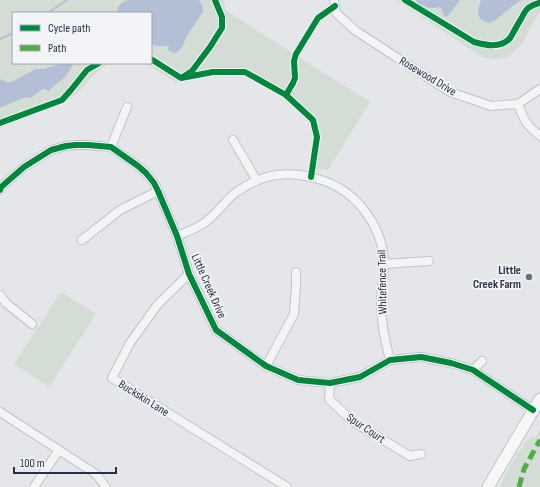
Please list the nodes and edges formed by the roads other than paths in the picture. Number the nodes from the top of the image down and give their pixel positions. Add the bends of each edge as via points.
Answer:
1 (334, 0) edge
2 (540, 89) edge
3 (518, 104) junction
4 (127, 107) dead end
5 (540, 136) edge
6 (233, 140) dead end
7 (111, 147) junction
8 (257, 181) junction
9 (0, 188) edge
10 (158, 191) junction
11 (177, 236) junction
12 (82, 240) dead end
13 (429, 261) dead end
14 (384, 264) junction
15 (296, 272) dead end
16 (189, 274) junction
17 (0, 295) edge
18 (32, 324) dead end
19 (390, 360) junction
20 (482, 361) dead end
21 (266, 366) junction
22 (473, 370) junction
23 (330, 383) junction
24 (540, 399) edge
25 (533, 410) junction
26 (0, 412) edge
27 (59, 450) junction
28 (421, 454) dead end
29 (34, 487) edge
30 (106, 487) edge
31 (287, 487) edge
32 (488, 487) edge

1 - 3 street, Rosewood Drive via 336,13 356,31 450,92 491,106
2 - 3 street
3 - 5 street via 528,125
4 - 7 street
6 - 8 street
7 - 9 street via 76,145 51,150 24,167
7 - 10 street, Little Creek Drive via 138,166
8 - 11 street, Whitefence Trail via 235,193 205,222
8 - 14 street, Whitefence Trail via 292,174 322,180 343,190 366,212 375,227 380,237
10 - 11 street, Little Creek Drive
10 - 12 street via 120,210
11 - 16 street, Little Creek Drive
13 - 14 street
14 - 19 street, Whitefence Trail via 381,301
15 - 21 street via 294,314
16 - 21 street, Little Creek Drive via 216,330
16 - 31 street, Buckskin Lane via 158,304 130,343 112,378
17 - 18 street
19 - 22 street, Little Creek Drive via 421,357
19 - 23 street, Little Creek Drive via 360,377
20 - 22 street
21 - 23 street, Little Creek Drive via 298,380
22 - 25 street, Little Creek Drive
23 - 28 street, Spur Court via 330,400 352,420 410,456
24 - 25 main road
25 - 32 main road
26 - 27 street
27 - 29 street
27 - 30 street via 96,474

